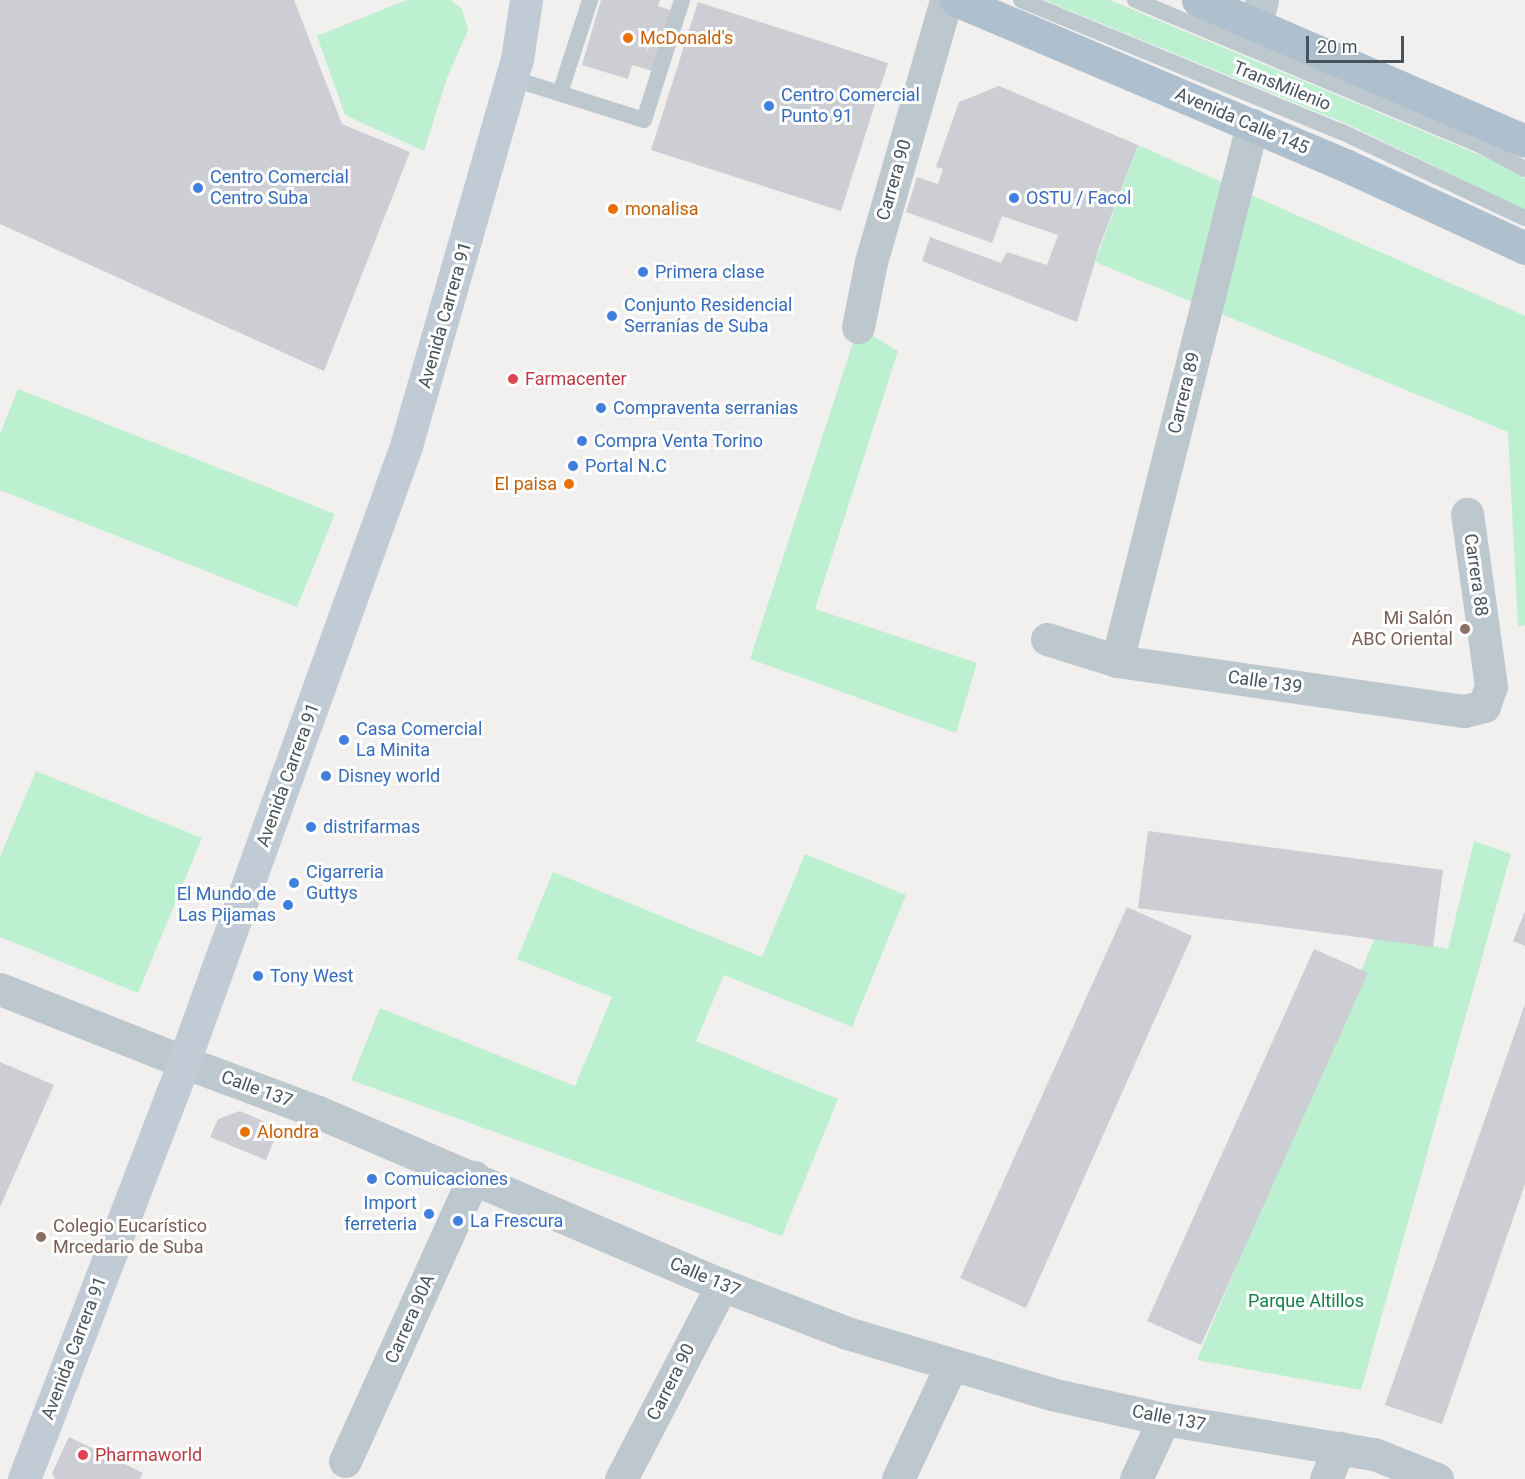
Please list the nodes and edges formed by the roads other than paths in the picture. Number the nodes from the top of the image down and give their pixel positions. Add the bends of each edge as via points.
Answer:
1 (526, 0) edge
2 (545, 0) edge
3 (590, 0) edge
4 (682, 0) edge
5 (946, 0) edge
6 (956, 0) edge
7 (1021, 0) edge
8 (1135, 0) edge
9 (1198, 0) edge
10 (1259, 12) edge
11 (514, 69) junction
12 (560, 93) junction
13 (1252, 125) junction
14 (1516, 139) edge
15 (1525, 169) edge
16 (1525, 218) edge
17 (1525, 248) edge
18 (858, 327) dead end
19 (1467, 514) dead end
20 (1047, 639) dead end
21 (1117, 661) junction
22 (1484, 706) joint
23 (0, 989) edge
24 (184, 1062) junction
25 (474, 1177) junction
26 (722, 1285) junction
27 (951, 1366) junction
28 (1164, 1419) junction
29 (1339, 1448) junction
30 (345, 1461) dead end
31 (24, 1479) edge
32 (621, 1479) edge
33 (898, 1479) edge
34 (1136, 1479) edge
35 (1326, 1479) edge
36 (1437, 1479) edge

1 - 11 main road, Avenida Carrera 91
2 - 11 main road, Avenida Carrera 91
3 - 12 lane
4 - 12 lane via 645,120
5 - 18 street, Carrera 90 via 871,262
6 - 13 main road, Avenida Calle 145
7 - 16 lane, TransMilenio via 1342,132
8 - 15 lane, TransMilenio via 1476,143
9 - 10 main road
10 - 14 main road
11 - 12 lane
11 - 24 main road, Avenida Carrera 91 via 406,446
13 - 17 main road, Avenida Calle 145
13 - 21 street, Carrera 89
19 - 22 street, Carrera 88 via 1491,686
20 - 21 street, Calle 139
21 - 22 street, Calle 139 via 1464,711
23 - 24 street, Calle 137
24 - 25 street, Calle 137
24 - 31 main road, Avenida Carrera 91
25 - 26 street, Calle 137
25 - 30 street, Carrera 90A
26 - 27 street, Calle 137
26 - 32 street, Carrera 90
27 - 28 street, Calle 137 via 1051,1394
27 - 33 street
28 - 29 street, Calle 137
28 - 34 street
29 - 35 street
29 - 36 street, Calle 137 via 1374,1454

